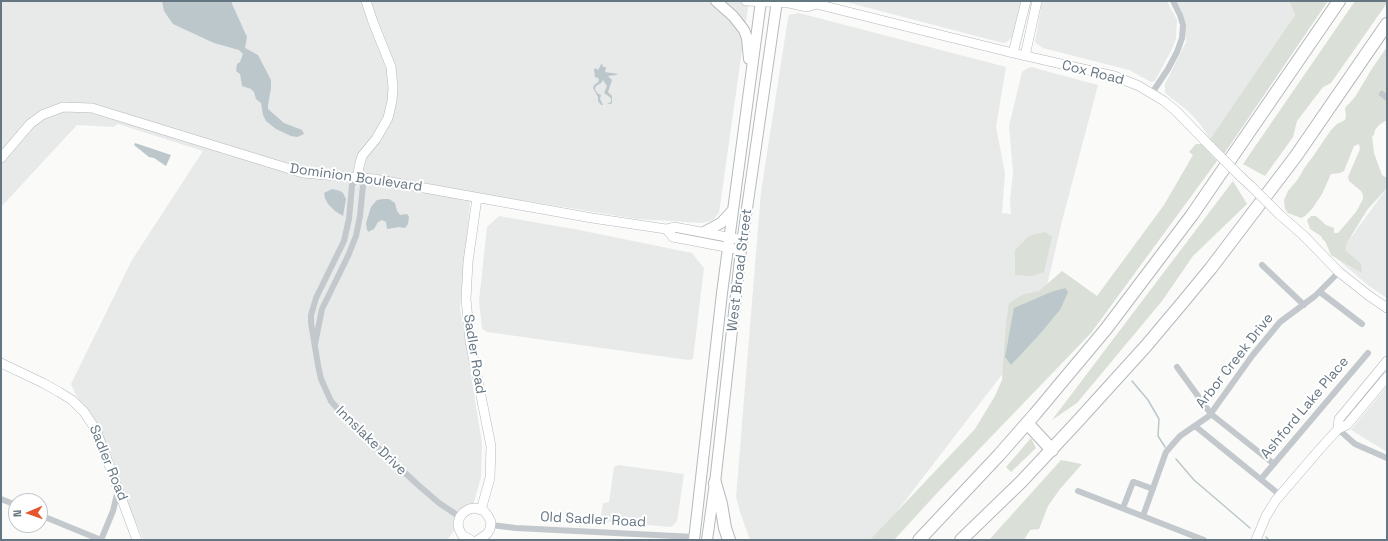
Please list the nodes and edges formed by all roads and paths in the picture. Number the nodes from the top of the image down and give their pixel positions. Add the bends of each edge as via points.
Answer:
1 (366, 1) edge
2 (716, 1) edge
3 (746, 1) edge
4 (1026, 1) edge
5 (1037, 1) edge
6 (1172, 1) edge
7 (1339, 1) edge
8 (760, 2) edge
9 (777, 2) edge
10 (815, 2) edge
11 (1387, 24) edge
12 (1013, 53) junction
13 (1025, 56) junction
14 (752, 70) junction
15 (1152, 93) junction
16 (1, 158) edge
17 (358, 177) junction
18 (477, 198) junction
19 (733, 210) junction
20 (666, 229) junction
21 (704, 232) junction
22 (742, 240) junction
23 (729, 242) junction
24 (741, 250) junction
25 (1262, 265) dead end
26 (1339, 272) junction
27 (1320, 292) junction
28 (1304, 305) junction
29 (1387, 308) edge
30 (1362, 324) dead end
31 (315, 344) junction
32 (1368, 353) dead end
33 (1387, 361) edge
34 (1, 363) edge
35 (1177, 367) dead end
36 (1387, 377) edge
37 (1211, 414) junction
38 (1027, 424) junction
39 (1195, 426) junction
40 (1338, 429) junction
41 (1052, 450) junction
42 (1387, 458) edge
43 (1274, 464) junction
44 (1261, 479) junction
45 (716, 483) junction
46 (118, 488) junction
47 (1152, 489) junction
48 (1078, 491) dead end
49 (1280, 495) junction
50 (1123, 508) junction
51 (481, 510) junction
52 (1143, 516) junction
53 (48, 518) edge
54 (460, 518) junction
55 (935, 523) junction
56 (491, 525) junction
57 (465, 539) edge
58 (694, 539) edge
59 (101, 540) edge
60 (137, 540) edge
61 (478, 540) edge
62 (708, 540) edge
63 (729, 540) edge
64 (914, 540) edge
65 (919, 540) edge
66 (961, 540) edge
67 (1204, 540) edge
68 (1256, 540) edge

1 - 17 street, Innslake Drive via 391,67 393,88 388,118 362,156
2 - 14 main road via 744,30
3 - 8 street, Cox Road
4 - 12 street
5 - 13 street
6 - 15 street via 1180,15 1182,38 1177,52
7 - 38 highway via 1157,262 1091,348
8 - 9 street, Cox Road
8 - 14 main road, West Broad Street
9 - 10 street, Cox Road via 807,7
9 - 22 main road, West Broad Street
10 - 12 street, Cox Road
11 - 41 highway via 1296,156 1211,268
12 - 13 street, Cox Road
13 - 15 street, Cox Road via 1114,76
14 - 19 main road, West Broad Street
15 - 26 street, Cox Road, bridge via 1176,111
16 - 17 street, Dominion Boulevard via 30,124 42,115 58,108 80,106 113,113 295,171
17 - 18 street, Dominion Boulevard
17 - 31 street, Innslake Drive via 362,185 356,236 322,309
17 - 31 street, Innslake Drive via 352,185 350,219 344,241 313,307 311,323
18 - 20 street, Dominion Boulevard
18 - 51 street, Sadler Road via 468,262 466,299 470,341 491,446 490,478
19 - 21 main road via 721,223
19 - 23 main road, West Broad Street
20 - 21 street, Dominion Boulevard via 674,227
20 - 23 street, Dominion Boulevard via 673,237
21 - 23 street, Dominion Boulevard
22 - 23 street, Dominion Boulevard
22 - 24 main road, West Broad Street
23 - 24 street, Dominion Boulevard
23 - 58 main road, West Broad Street
24 - 45 main road, West Broad Street
25 - 28 street
26 - 27 street, Arbor Creek Drive
26 - 29 street, Cox Road
27 - 28 street, Arbor Creek Drive
27 - 30 street
28 - 37 street, Arbor Creek Drive via 1280,322 1270,333
31 - 54 street, Innslake Drive via 321,380 334,405 416,484
32 - 43 street, Ashford Lake Place
33 - 40 street via 1339,418
34 - 46 street, Sadler Road via 59,392 84,412 96,430
35 - 37 street
36 - 40 street via 1347,425
37 - 39 street, Arbor Creek Drive
37 - 43 street
38 - 41 highway
38 - 55 highway
39 - 44 street
39 - 47 street, Arbor Creek Drive via 1180,436 1166,452
40 - 42 street via 1356,444
40 - 49 street
41 - 66 highway
43 - 44 street, Ashford Lake Place
44 - 49 street
45 - 62 main road, West Broad Street
45 - 63 highway
46 - 59 street via 113,511
46 - 60 street, Sadler Road
47 - 50 street via 1133,482
47 - 52 street, Arbor Creek Drive
48 - 50 street
49 - 68 street via 1266,516
50 - 52 street
51 - 54 street via 469,509
51 - 56 street via 488,516
52 - 67 street
53 - 59 street
54 - 57 street via 458,526
55 - 64 highway
55 - 65 highway
56 - 58 street, Old Sadler Road
56 - 61 street via 487,534

